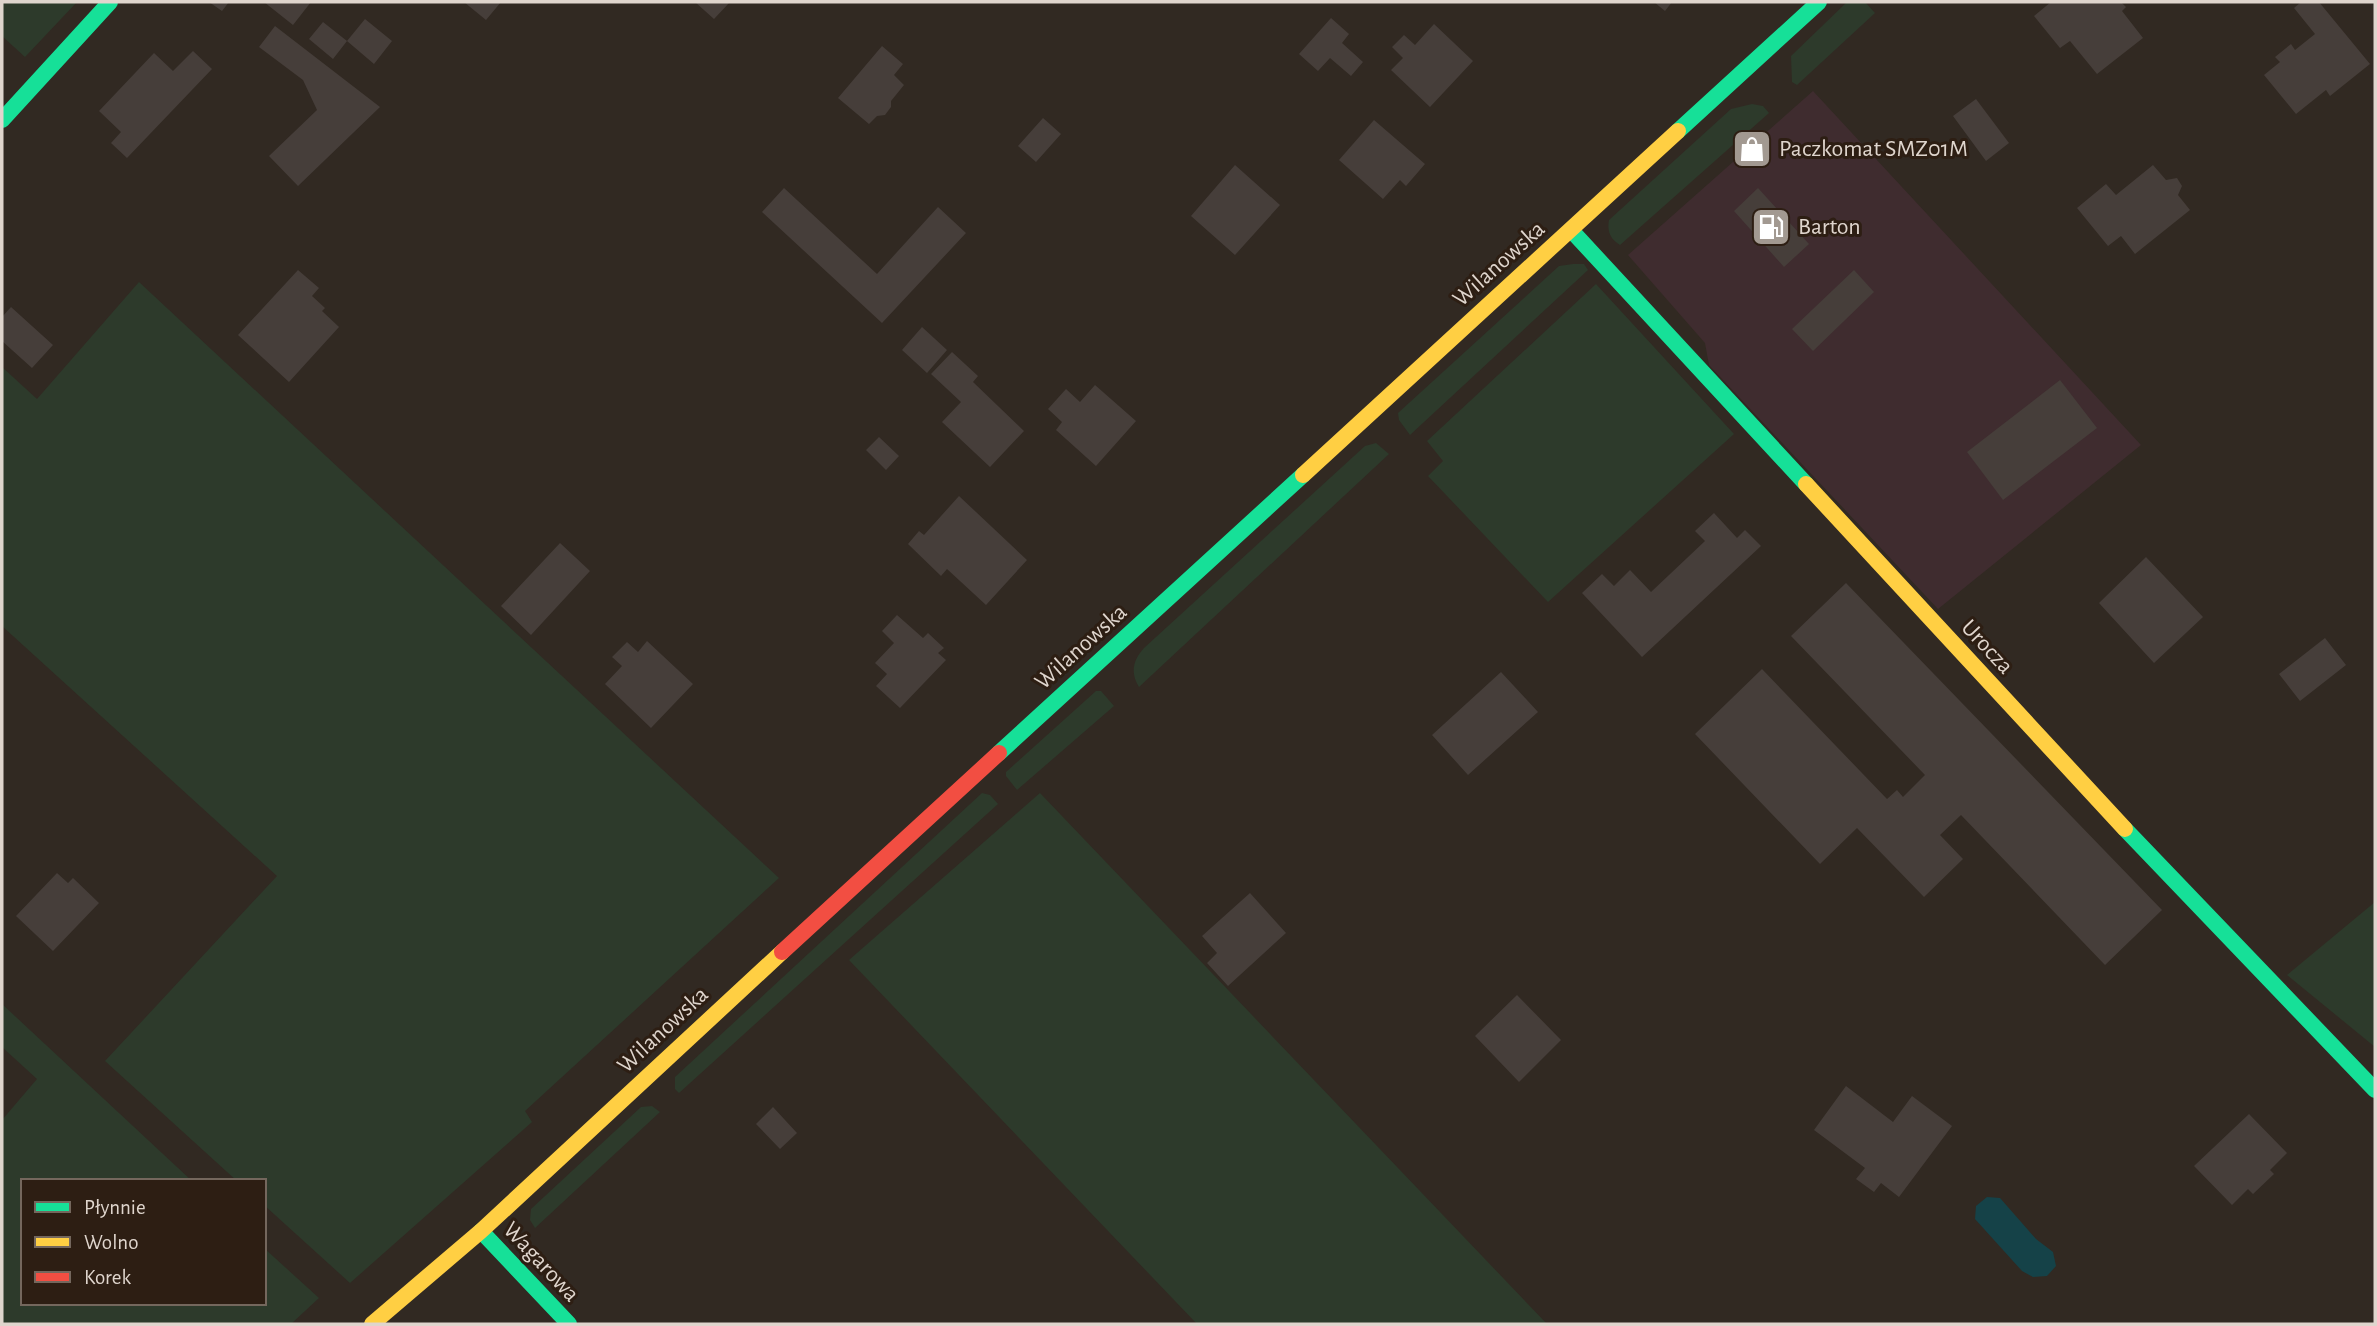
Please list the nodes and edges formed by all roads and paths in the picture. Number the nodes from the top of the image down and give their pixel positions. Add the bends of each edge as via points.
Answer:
1 (110, 2) edge
2 (1819, 2) edge
3 (2, 121) edge
4 (1571, 230) junction
5 (2375, 1090) edge
6 (481, 1231) junction
7 (372, 1324) edge
8 (569, 1324) edge

1 - 3 main road
2 - 4 main road, Wilanowska
4 - 5 main road, Urocza via 2150,856
4 - 6 main road, Wilanowska
6 - 7 main road, Wilanowska
6 - 8 main road, Wagarowa

